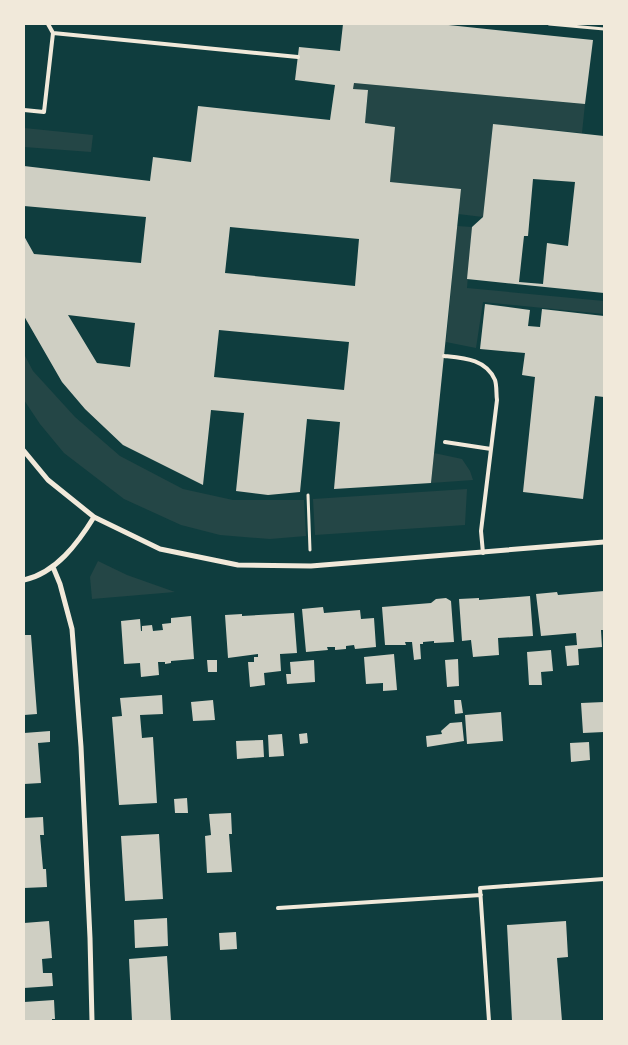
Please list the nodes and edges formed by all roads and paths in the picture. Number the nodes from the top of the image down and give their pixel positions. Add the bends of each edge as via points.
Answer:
1 (48, 24) edge
2 (549, 24) edge
3 (604, 29) edge
4 (53, 33) junction
5 (298, 57) dead end
6 (24, 110) edge
7 (444, 356) dead end
8 (445, 442) dead end
9 (491, 449) junction
10 (24, 452) edge
11 (308, 495) dead end
12 (94, 517) junction
13 (604, 542) edge
14 (483, 552) junction
15 (311, 566) junction
16 (53, 567) junction
17 (24, 580) edge
18 (604, 880) edge
19 (481, 895) junction
20 (278, 908) dead end
21 (92, 1021) edge
22 (489, 1021) edge

1 - 4 lane
2 - 3 path
4 - 5 lane
4 - 6 lane via 44,112
7 - 9 lane via 475,360 488,370 495,381 497,400
8 - 9 lane
9 - 14 lane via 482,531
10 - 12 street via 48,480
11 - 15 path
12 - 15 street via 160,548 238,565
12 - 16 street via 82,536
13 - 14 street
14 - 15 street
16 - 17 street
16 - 21 street via 72,630 82,747
18 - 19 lane via 480,888
19 - 20 lane
19 - 22 lane

